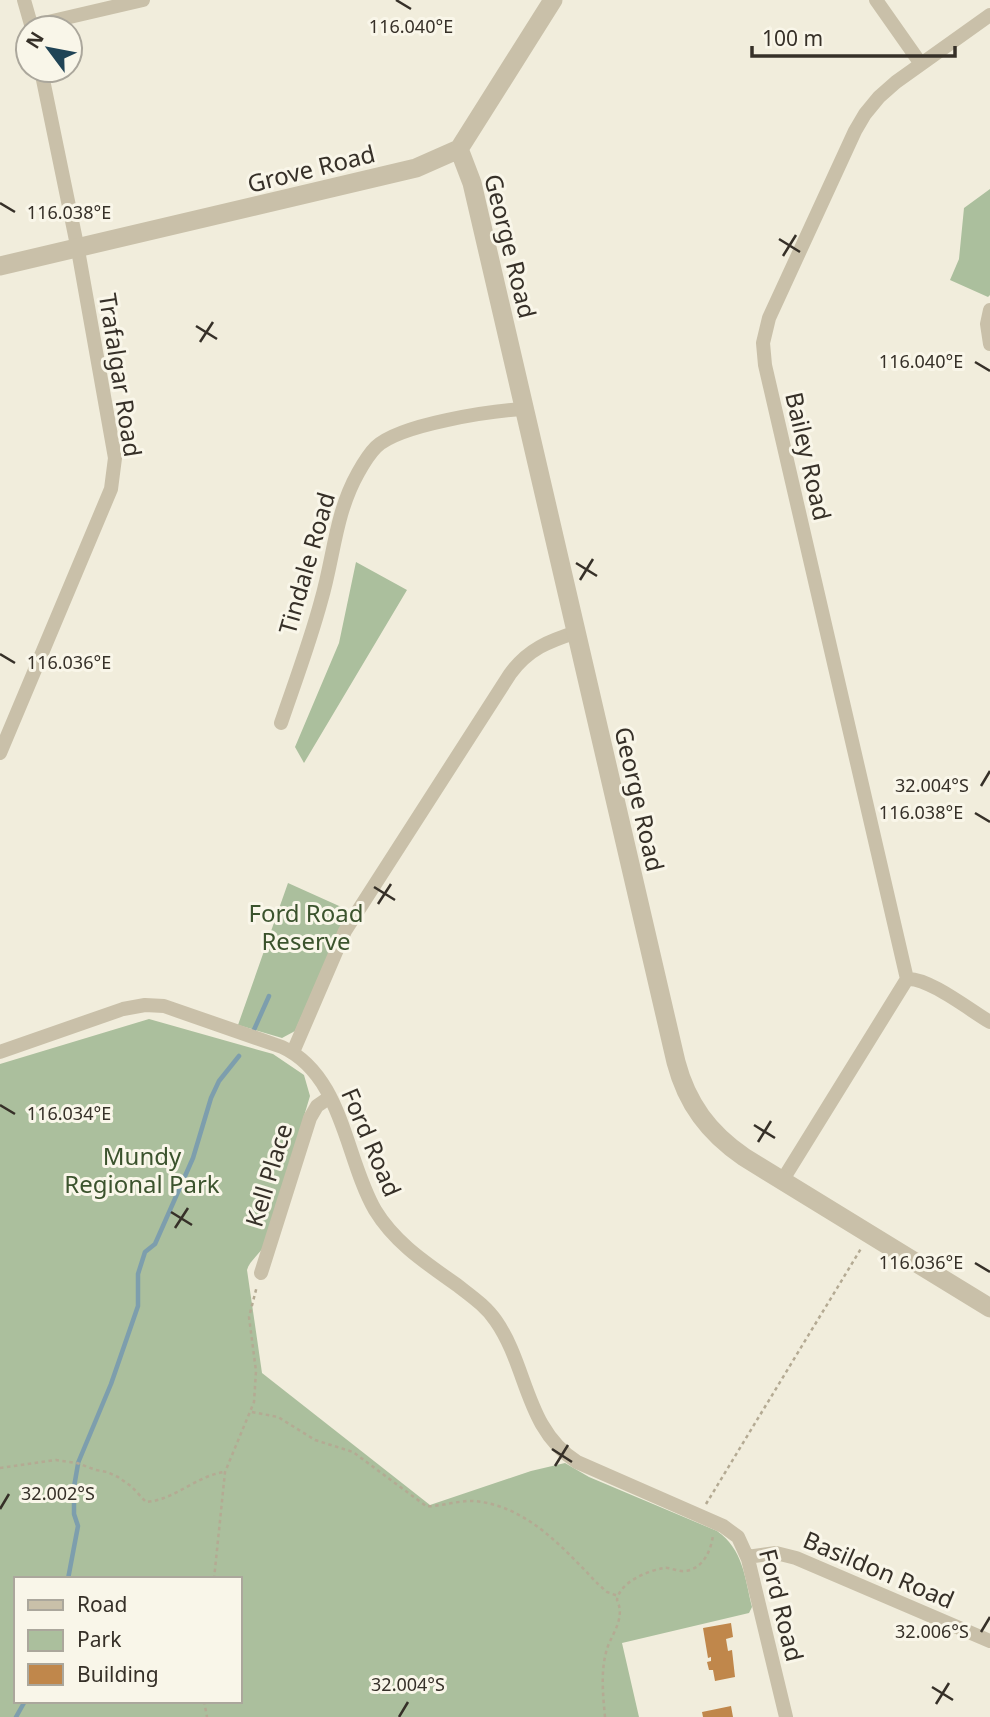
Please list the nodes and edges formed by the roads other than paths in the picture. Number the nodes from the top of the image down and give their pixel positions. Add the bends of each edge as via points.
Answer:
1 (143, 0) edge
2 (553, 0) edge
3 (876, 0) edge
4 (84, 14) edge
5 (990, 15) edge
6 (921, 64) junction
7 (44, 84) edge
8 (459, 149) junction
9 (78, 250) junction
10 (0, 267) edge
11 (990, 310) edge
12 (990, 344) edge
13 (524, 409) junction
14 (577, 632) junction
15 (281, 723) dead end
16 (0, 753) edge
17 (907, 979) junction
18 (990, 1022) edge
19 (0, 1052) edge
20 (293, 1052) junction
21 (330, 1097) junction
22 (782, 1181) junction
23 (261, 1273) road end
24 (990, 1308) edge
25 (747, 1557) junction
26 (990, 1641) edge
27 (786, 1717) edge

1 - 4 street
2 - 8 street
3 - 6 street
5 - 6 street, Bailey Road
6 - 17 street, Bailey Road via 887,89 860,122 769,318 763,343
7 - 9 street, Trafalgar Road
8 - 9 street, Grove Road via 416,168
8 - 13 street, George Road via 472,183
9 - 10 street, Grove Road
9 - 16 street, Trafalgar Road via 115,458 111,489
11 - 12 street
13 - 14 street, George Road
13 - 15 street, Tindale Road via 409,430 383,441 372,452 342,508 322,598
14 - 20 street via 534,649 510,674 345,931
14 - 22 street, George Road via 684,1087 696,1112 717,1137
17 - 18 street via 926,984
17 - 22 street
19 - 20 street via 123,1009 156,1005
20 - 21 street, Ford Road
21 - 23 street, Kell Place via 310,1118
21 - 25 street, Ford Road via 379,1216 404,1246 495,1319 536,1415 558,1447 577,1462 714,1522 738,1537
22 - 24 street, George Road
25 - 26 street, Basildon Road via 776,1553 796,1558
25 - 27 street, Ford Road

